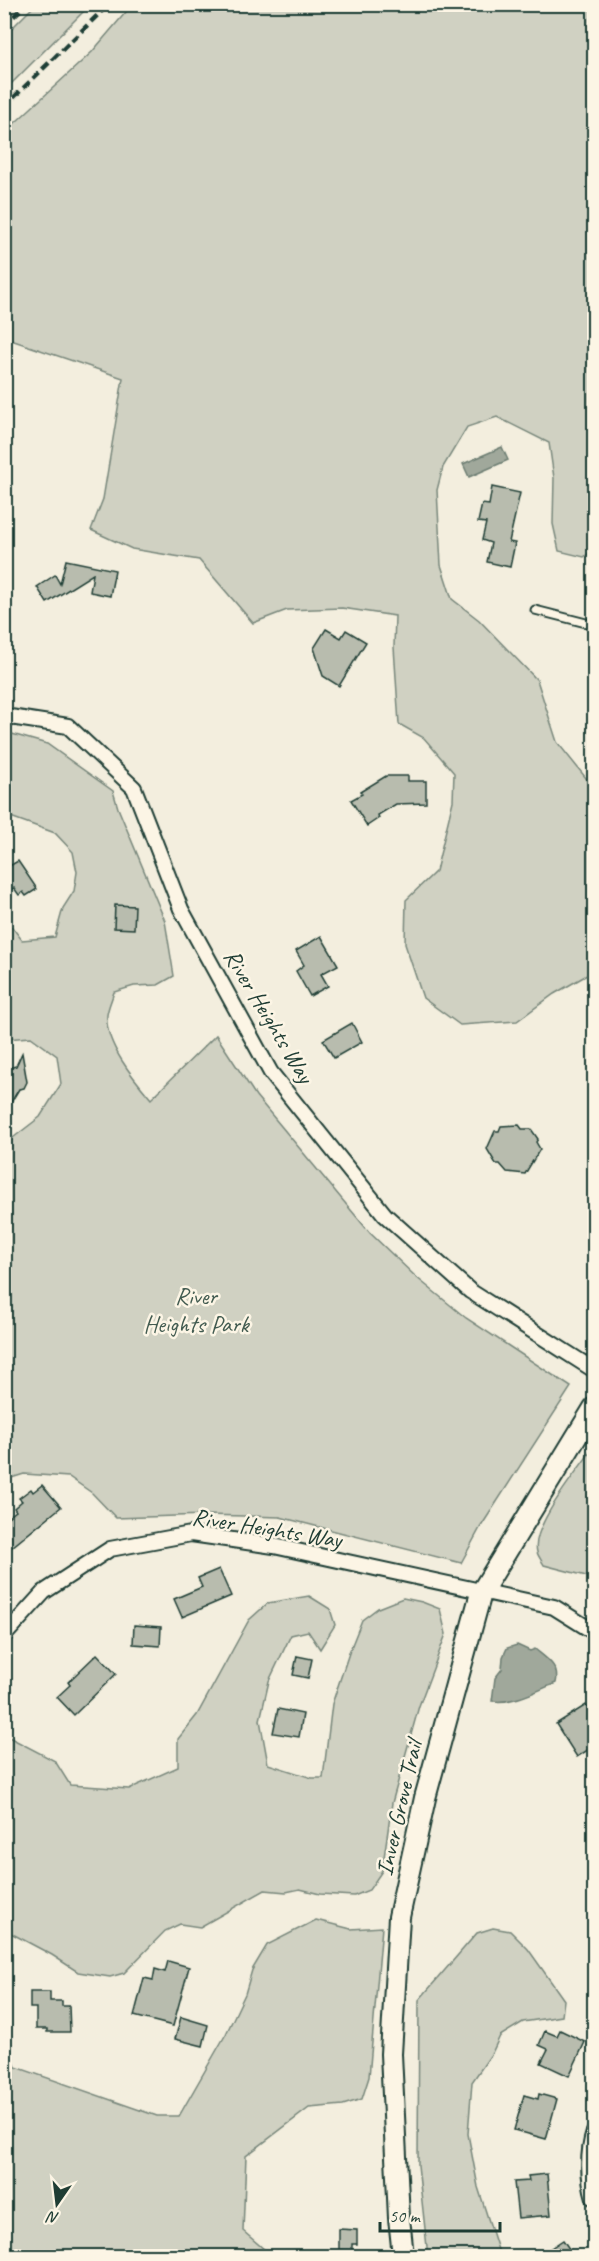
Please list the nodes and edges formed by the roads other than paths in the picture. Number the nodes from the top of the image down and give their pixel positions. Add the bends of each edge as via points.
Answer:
1 (535, 610) dead end
2 (594, 625) edge
3 (4, 716) edge
4 (594, 1370) edge
5 (594, 1408) edge
6 (481, 1593) junction
7 (594, 1632) edge
8 (4, 1636) edge
9 (594, 2132) edge
10 (594, 2198) edge
11 (403, 2256) edge

1 - 2 lane
3 - 4 street, River Heights Way via 68,726 134,788 181,909 271,1073 385,1215 470,1291
5 - 6 street, Inver Grove Trail
6 - 7 street, River Heights Way via 554,1607
6 - 8 street, River Heights Way via 274,1546 191,1534 110,1550 44,1592
6 - 11 street, Inver Grove Trail via 425,1798 399,1917 391,2054
9 - 10 street via 589,2182

